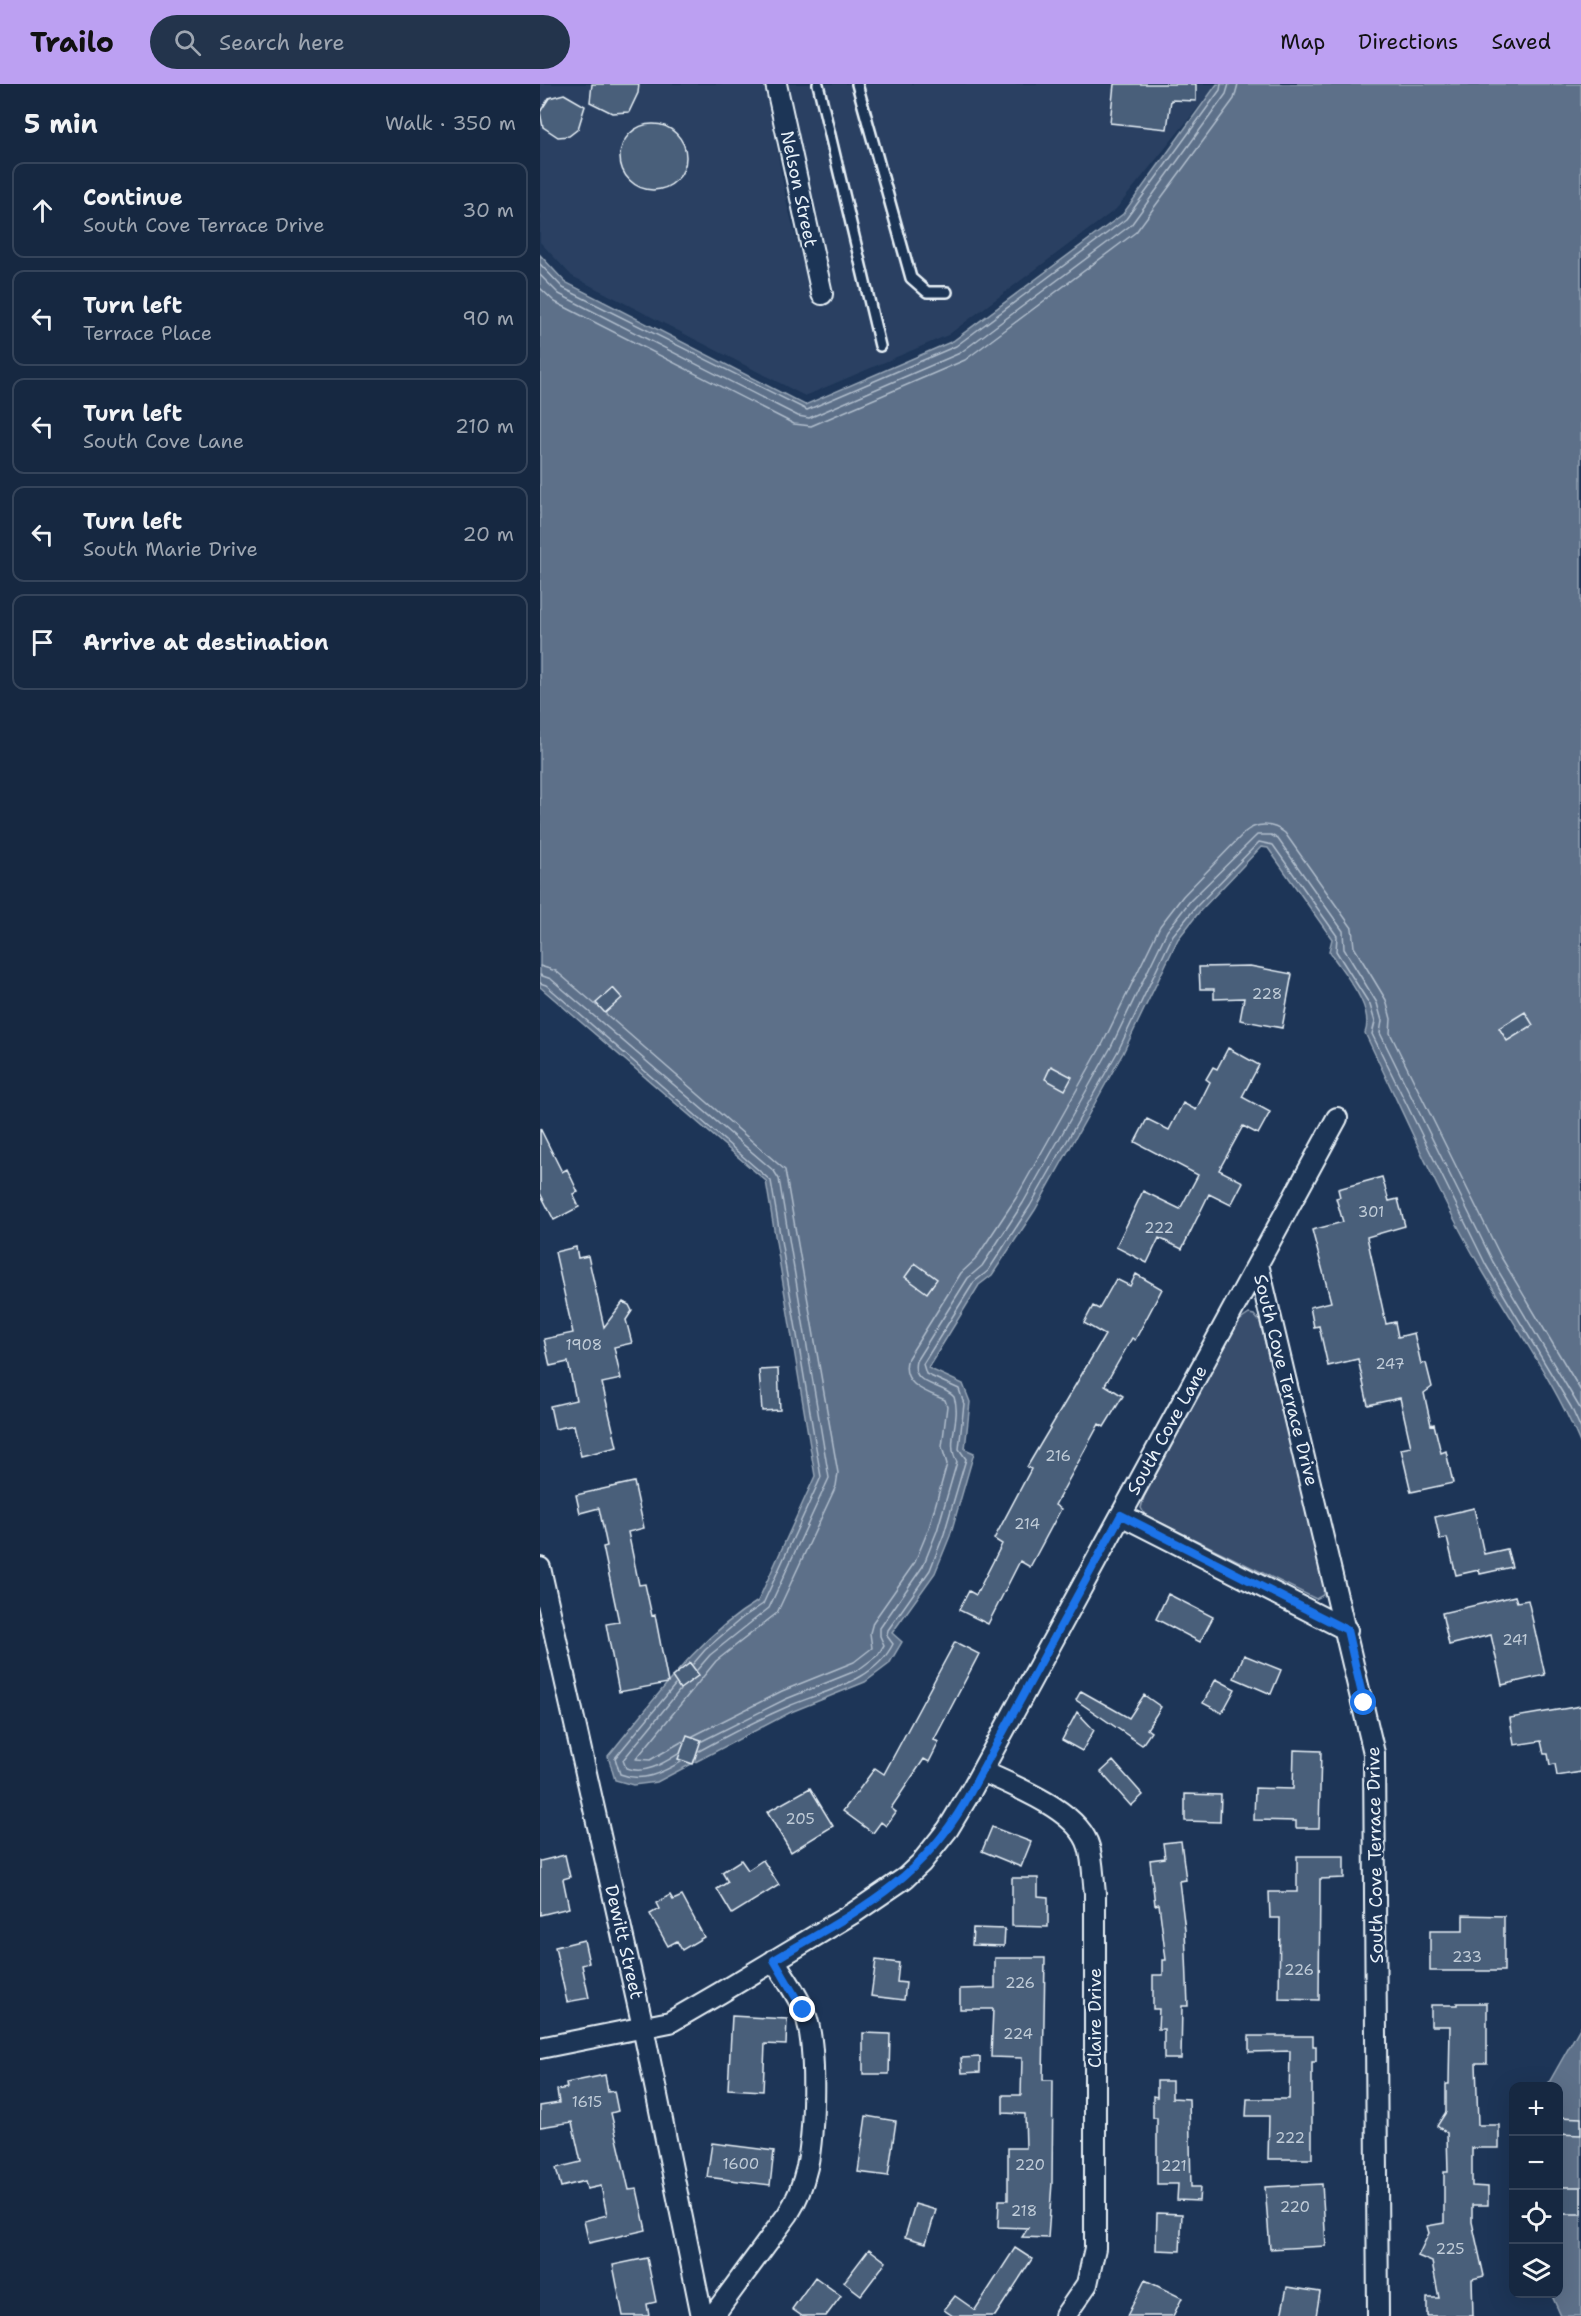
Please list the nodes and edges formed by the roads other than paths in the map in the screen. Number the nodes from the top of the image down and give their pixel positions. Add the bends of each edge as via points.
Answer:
1 (776, 84) edge
2 (818, 84) edge
3 (857, 84) edge
4 (947, 292) dead end
5 (822, 294) dead end
6 (880, 346) dead end
7 (1336, 1118) dead end
8 (1258, 1264) junction
9 (1121, 1515) junction
10 (540, 1568) edge
11 (1347, 1630) junction
12 (982, 1771) junction
13 (774, 1960) junction
14 (643, 2027) junction
15 (540, 2048) edge
16 (702, 2316) edge
17 (713, 2316) edge
18 (1065, 2316) edge
19 (1378, 2316) edge

1 - 5 street, Nelson Street
2 - 6 lane
3 - 4 lane via 911,278 927,292
7 - 8 street, South Cove Lane
8 - 9 street, South Cove Lane
8 - 11 street, South Cove Terrace Drive
9 - 11 street
9 - 12 street, South Cove Lane
10 - 14 street, Dewitt Street
11 - 19 street, South Cove Terrace Drive via 1372,1738 1376,1774
12 - 13 street, South Cove Lane via 956,1817 913,1870 855,1912
12 - 18 street, Claire Drive via 1053,1806 1080,1829 1089,1845 1095,1893 1095,2248 1087,2284
13 - 14 street, South Cove Lane via 670,2022
13 - 17 street via 801,2006 810,2032 807,2165 788,2214
14 - 15 street, South Cove Lane
14 - 16 street, Dewitt Street

